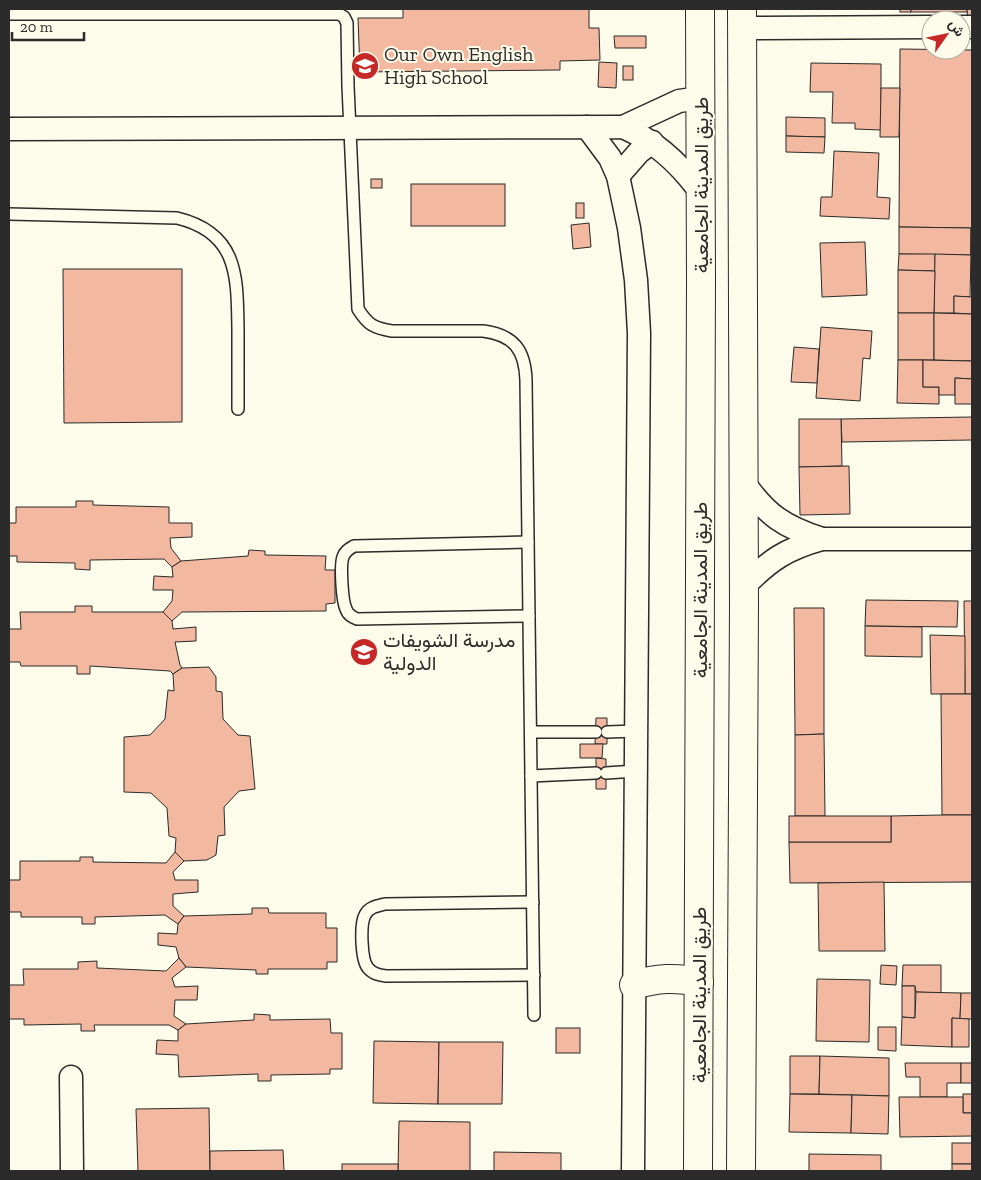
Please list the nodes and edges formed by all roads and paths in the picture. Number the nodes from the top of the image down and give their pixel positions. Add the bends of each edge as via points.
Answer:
1 (700, 9) edge
2 (36, 11) edge
3 (9, 14) edge
4 (742, 19) edge
5 (921, 27) edge
6 (700, 98) junction
7 (350, 127) junction
8 (588, 127) junction
9 (623, 127) junction
10 (9, 129) edge
11 (652, 142) junction
12 (618, 176) junction
13 (699, 190) junction
14 (9, 214) edge
15 (743, 257) junction
16 (238, 409) dead end
17 (744, 483) junction
18 (972, 538) edge
19 (822, 539) junction
20 (528, 542) junction
21 (744, 586) junction
22 (529, 616) junction
23 (636, 731) junction
24 (530, 732) junction
25 (636, 771) junction
26 (531, 776) junction
27 (533, 902) junction
28 (534, 975) junction
29 (699, 982) junction
30 (634, 985) junction
31 (534, 1015) dead end
32 (71, 1077) dead end
33 (72, 1171) edge
34 (633, 1171) edge
35 (698, 1171) edge
36 (741, 1171) edge

1 - 6 main road, طريق المدينة الجامعية
2 - 3 lane
2 - 7 lane via 338,14 347,23
4 - 5 street
4 - 15 main road, طريق المدينة الجامعية
6 - 9 street via 679,101
6 - 13 main road, طريق المدينة الجامعية
6 - 15 main road via 721,99 728,110 729,214
7 - 8 street
7 - 10 street
7 - 20 lane via 356,295 358,309 366,321 378,329 392,331 498,333 511,340 521,352 526,366
8 - 9 street
8 - 12 street via 610,158
9 - 11 street
11 - 12 street
11 - 13 street via 686,172
12 - 23 street via 636,280 639,333
13 - 29 main road, طريق المدينة الجامعية
14 - 16 lane via 177,218 210,232 228,252 236,277
15 - 17 main road, طريق المدينة الجامعية
17 - 19 street via 758,503 777,520 798,532
17 - 21 main road, طريق المدينة الجامعية
18 - 19 street
19 - 21 street via 779,555
20 - 22 lane
20 - 22 lane via 354,546 347,550 342,564 346,610 357,619
21 - 36 main road, طريق المدينة الجامعية
22 - 24 lane
23 - 24 lane
23 - 25 street
24 - 26 lane
25 - 26 lane
25 - 30 street
26 - 27 lane
27 - 28 lane
27 - 28 lane via 385,904 374,906 365,914 362,925 363,958 376,974
28 - 31 lane
29 - 30 main road via 664,978
29 - 35 main road, طريق المدينة الجامعية
30 - 34 street
32 - 33 street

